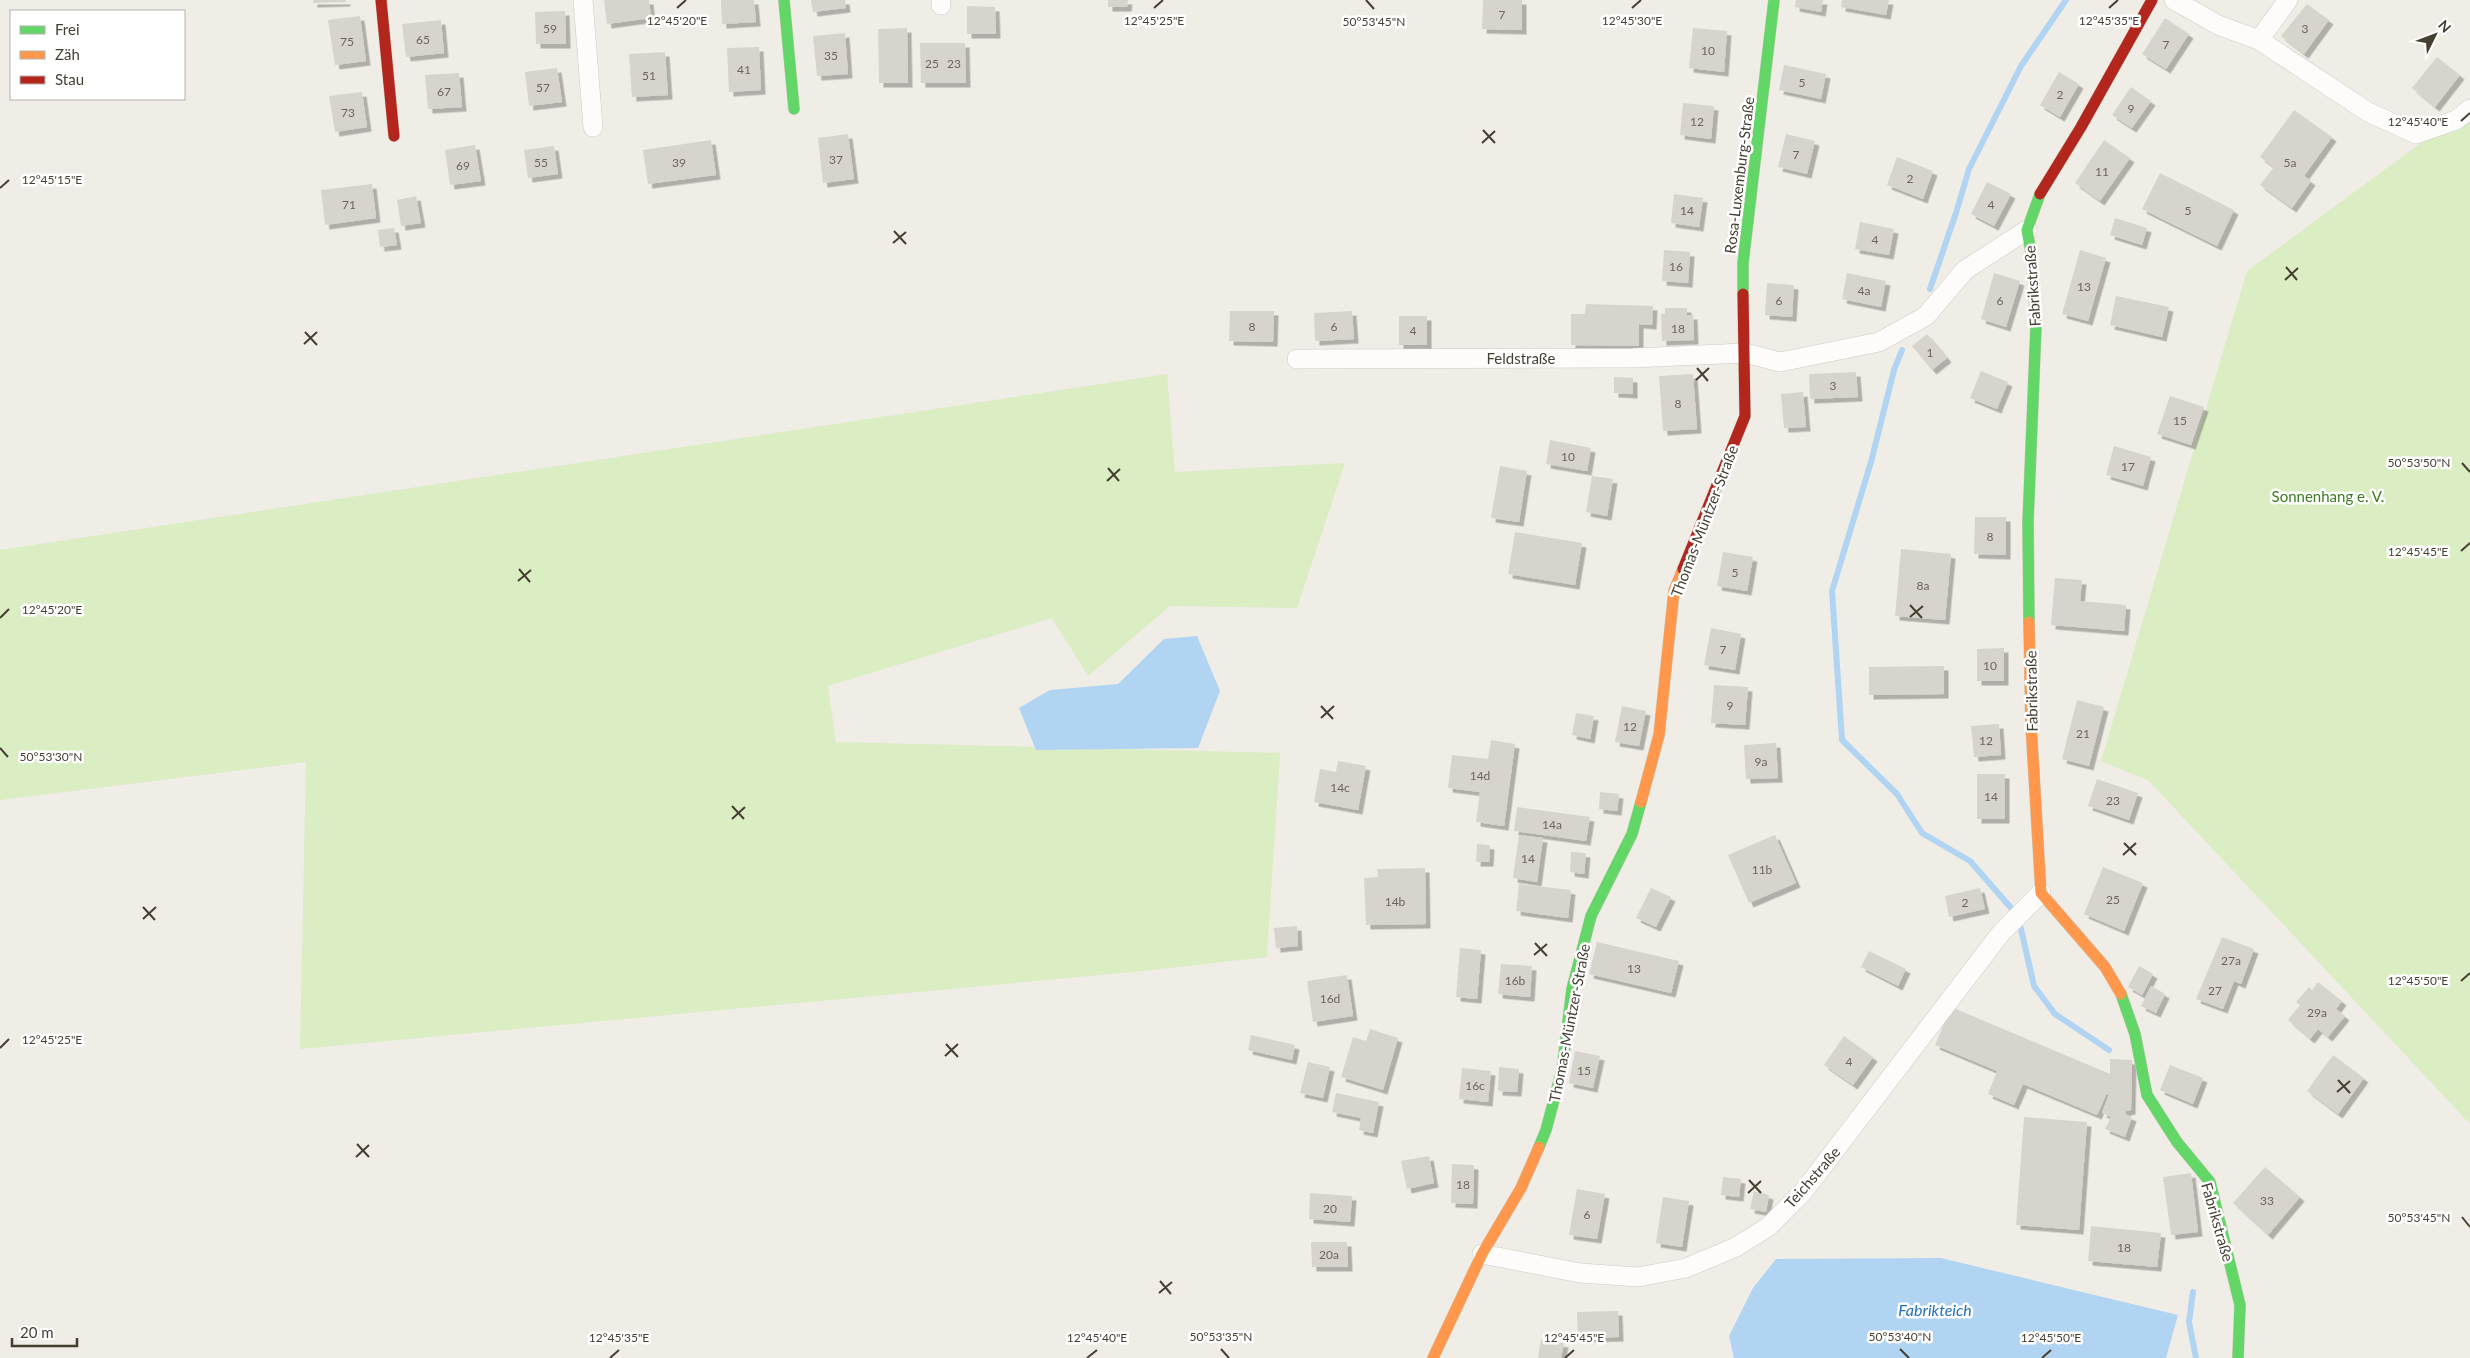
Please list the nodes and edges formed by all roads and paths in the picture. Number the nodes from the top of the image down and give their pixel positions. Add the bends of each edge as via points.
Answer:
1 (381, 0) edge
2 (583, 0) edge
3 (784, 0) edge
4 (1774, 0) edge
5 (2152, 0) edge
6 (2174, 0) edge
7 (2288, 0) edge
8 (2259, 40) junction
9 (794, 109) dead end
10 (2470, 109) edge
11 (593, 127) dead end
12 (394, 136) dead end
13 (2027, 230) junction
14 (1745, 353) junction
15 (1297, 359) dead end
16 (2041, 894) junction
17 (1482, 1254) junction
18 (1432, 1358) edge
19 (2238, 1358) edge

1 - 12 street
2 - 11 street
3 - 9 street
4 - 14 street, Rosa-Luxemburg-Straße via 1743,263
5 - 13 street, Fabrikstraße via 2081,126 2042,187
6 - 8 street via 2218,24
7 - 8 street
8 - 10 street via 2368,112 2416,134 2456,120
13 - 14 street via 1965,270 1926,316 1879,342 1780,362
13 - 16 street, Fabrikstraße via 2036,326 2028,522 2030,724
14 - 15 street, Feldstraße via 1632,358
14 - 17 street, Thomas-Müntzer-Straße via 1745,416 1674,591 1659,735 1632,834 1591,916 1572,990 1562,1070 1546,1130 1521,1188
16 - 17 street, Teichstraße via 2001,933 1803,1192 1768,1227 1736,1247 1686,1268 1638,1277 1580,1274
16 - 19 street, Fabrikstraße via 2106,967 2120,992 2135,1034 2147,1095 2177,1142 2210,1182 2240,1305
17 - 18 street, Thomas-Müntzer-Straße

